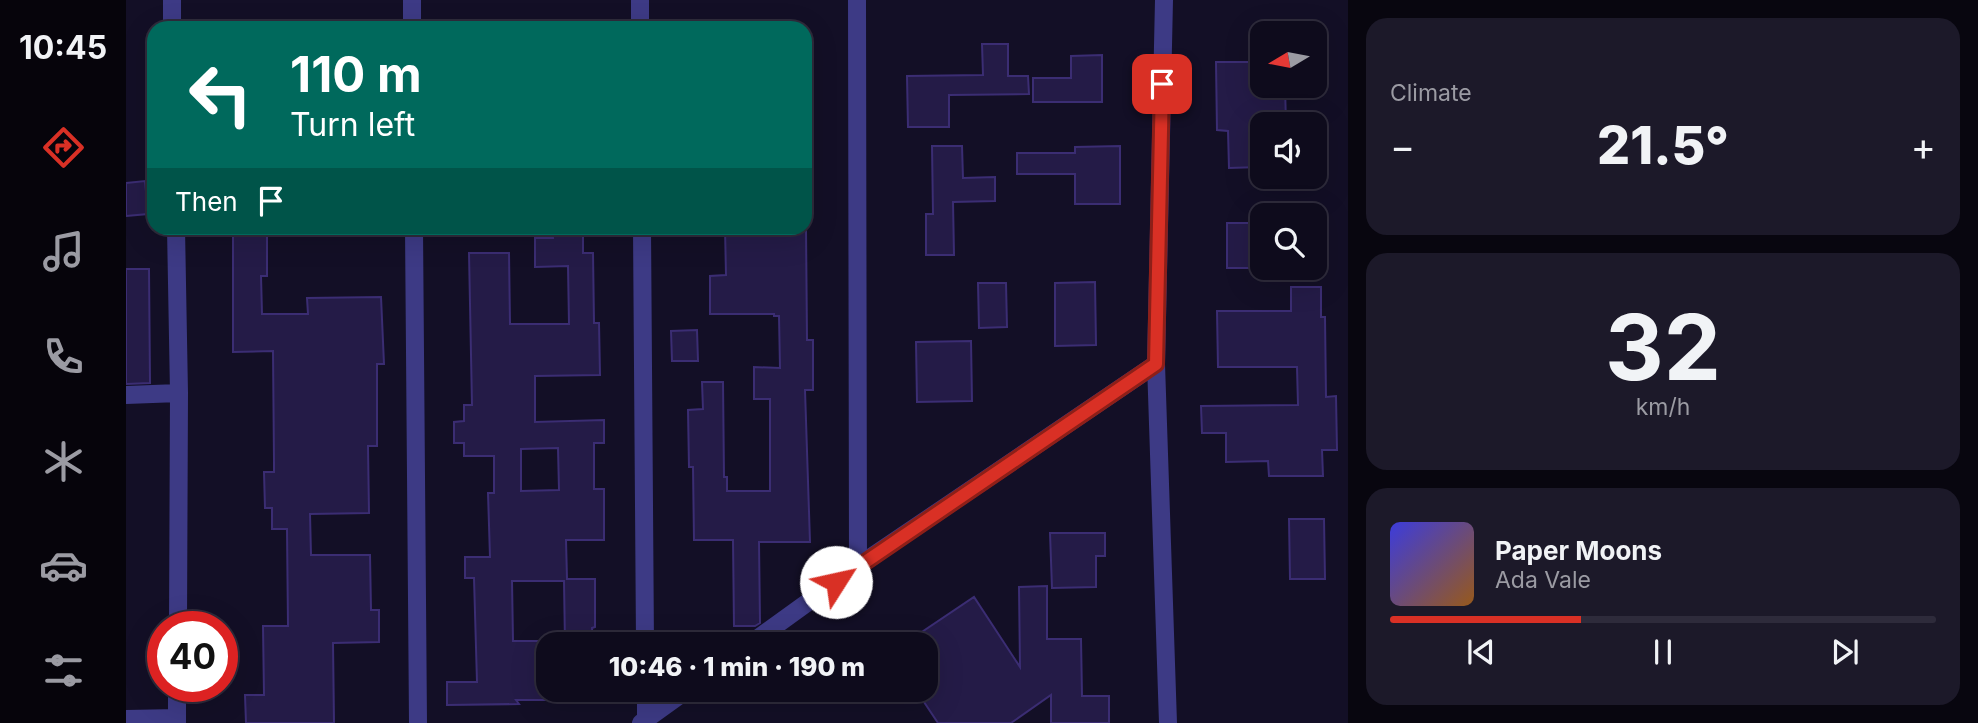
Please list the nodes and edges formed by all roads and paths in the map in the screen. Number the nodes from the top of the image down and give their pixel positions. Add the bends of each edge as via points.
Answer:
1 (172, 0) edge
2 (412, 0) edge
3 (640, 0) edge
4 (857, 0) edge
5 (1164, 0) edge
6 (172, 21) edge
7 (412, 21) edge
8 (640, 21) edge
9 (176, 235) edge
10 (414, 235) edge
11 (642, 235) edge
12 (1156, 364) junction
13 (179, 393) junction
14 (126, 395) edge
15 (858, 566) junction
16 (178, 611) edge
17 (645, 632) edge
18 (767, 632) edge
19 (177, 702) edge
20 (645, 702) edge
21 (671, 702) edge
22 (126, 719) edge
23 (177, 720) edge
24 (644, 722) edge
25 (418, 723) edge
26 (1168, 723) edge

1 - 6 street
2 - 7 street
3 - 8 street
4 - 15 street
5 - 12 street
9 - 13 street
10 - 25 street
11 - 17 street
12 - 15 street
12 - 26 street
13 - 14 street
13 - 16 street
15 - 18 street
19 - 23 street
20 - 24 street
21 - 24 street
22 - 23 street

